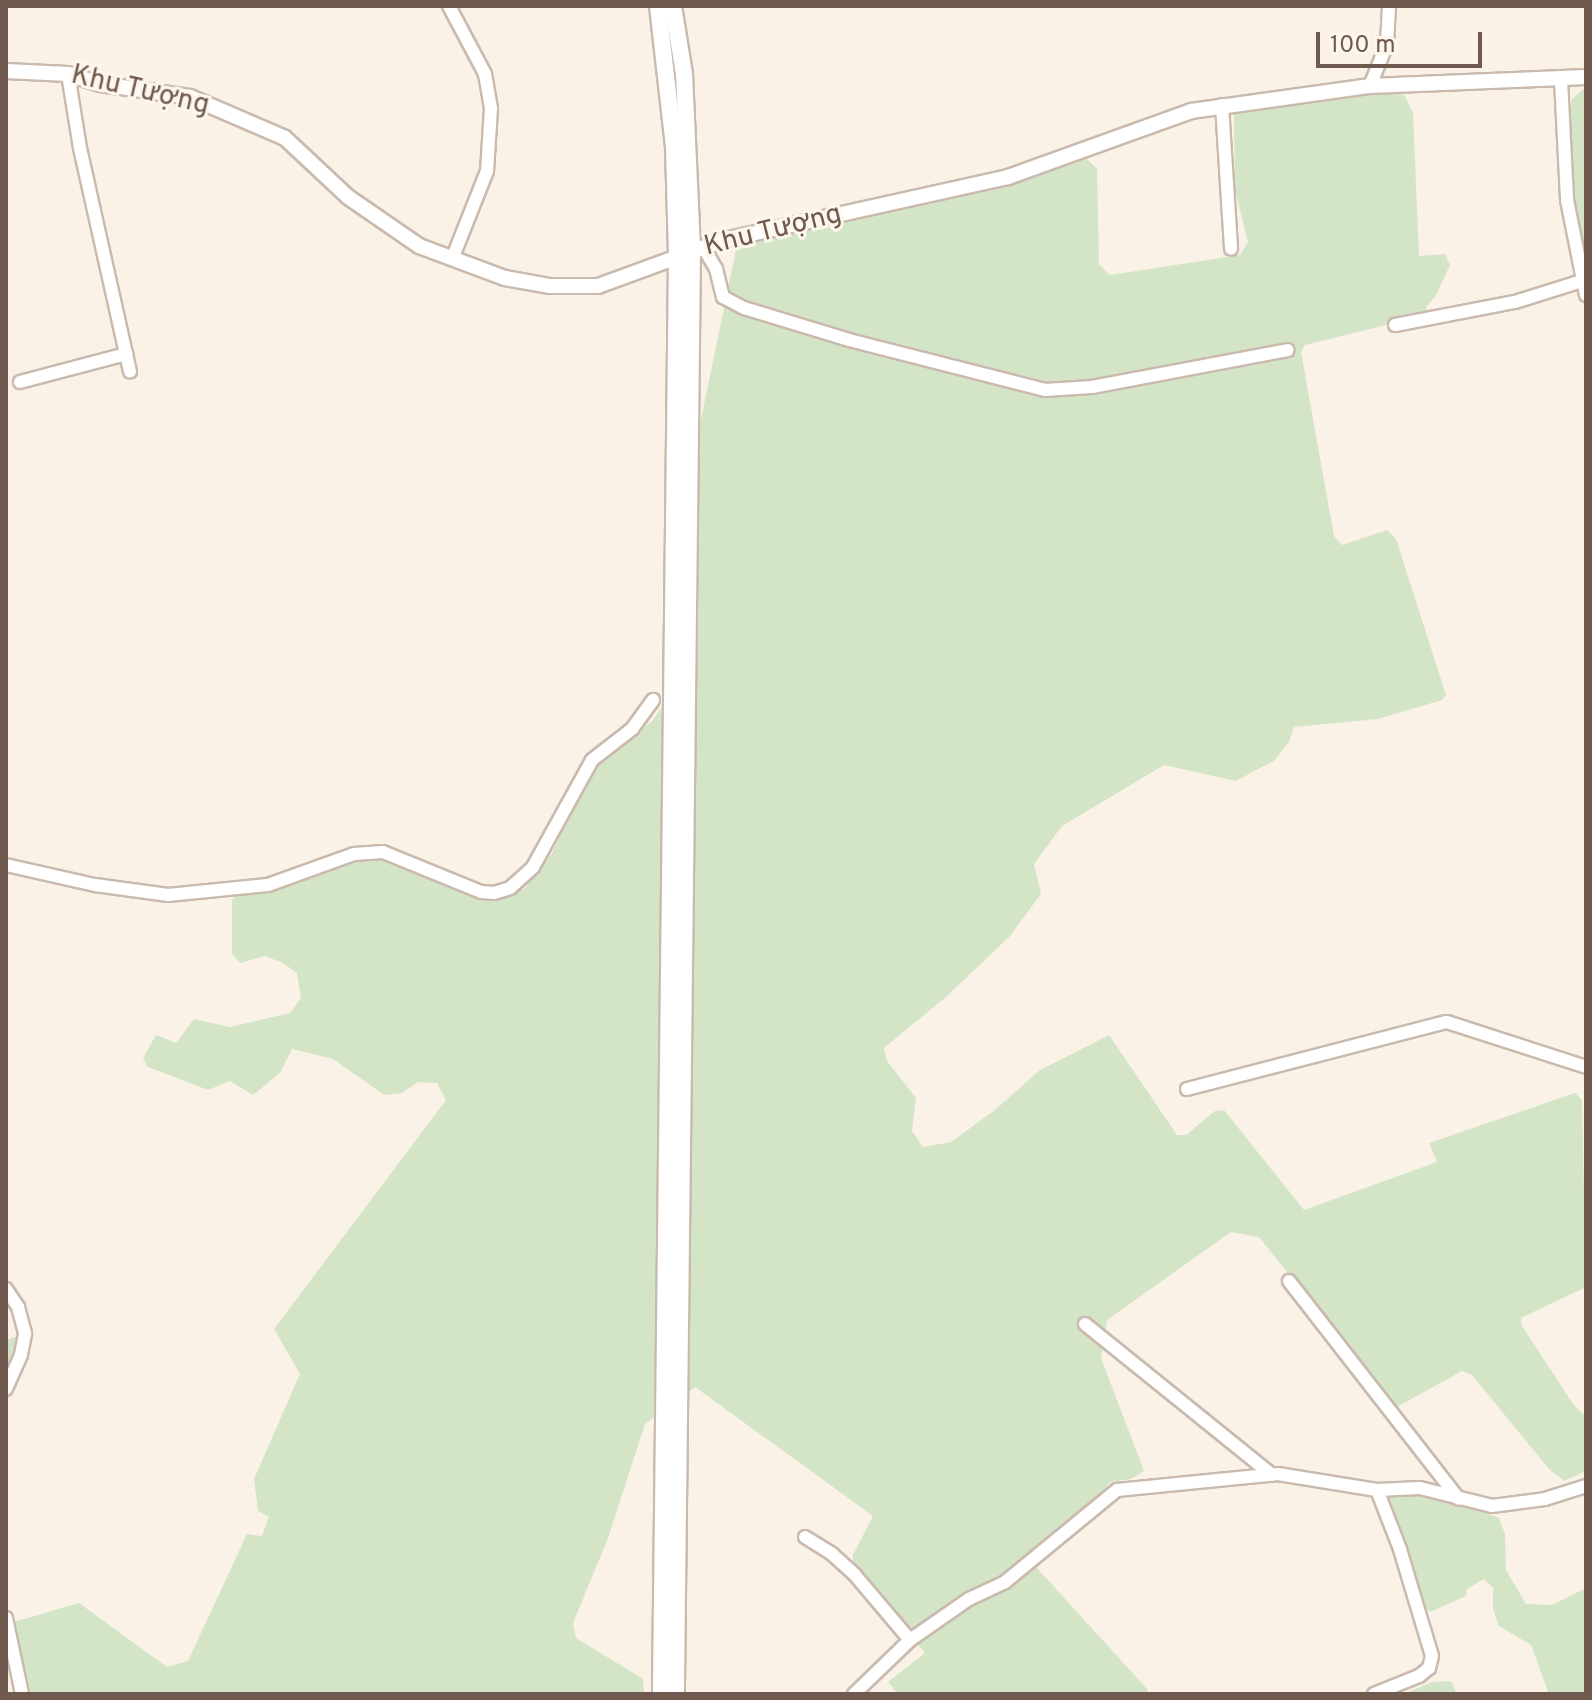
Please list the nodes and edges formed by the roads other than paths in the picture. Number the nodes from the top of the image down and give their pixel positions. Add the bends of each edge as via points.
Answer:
1 (449, 6) edge
2 (658, 6) edge
3 (673, 6) edge
4 (1389, 6) edge
5 (6, 71) edge
6 (68, 74) junction
7 (1586, 77) edge
8 (1561, 80) junction
9 (1370, 86) junction
10 (1222, 105) junction
11 (1231, 249) dead end
12 (691, 252) junction
13 (453, 257) junction
14 (1582, 281) junction
15 (1586, 295) edge
16 (1395, 325) dead end
17 (1288, 350) dead end
18 (126, 354) junction
19 (130, 371) dead end
20 (20, 382) dead end
21 (653, 700) dead end
22 (6, 865) edge
23 (1586, 1067) edge
24 (1187, 1089) dead end
25 (1289, 1281) dead end
26 (6, 1289) edge
27 (1085, 1324) dead end
28 (6, 1389) edge
29 (1272, 1475) junction
30 (1586, 1486) edge
31 (1377, 1490) junction
32 (1459, 1499) junction
33 (805, 1537) dead end
34 (6, 1618) edge
35 (910, 1640) junction
36 (22, 1694) edge
37 (661, 1694) edge
38 (676, 1694) edge
39 (854, 1694) edge
40 (1374, 1694) edge

1 - 13 street via 485,74 491,108 487,171
2 - 12 main road
3 - 12 main road via 684,74
4 - 9 street via 1387,44
5 - 6 street, Khu Tượng
6 - 13 street, Khu Tượng via 190,97 271,129 388,228
6 - 18 street
7 - 8 street, Khu Tượng
8 - 9 street, Khu Tượng
8 - 14 street via 1567,200
9 - 10 street, Khu Tượng
10 - 11 street
10 - 12 street, Khu Tượng via 1113,137 1008,177
12 - 13 street, Khu Tượng via 598,286 550,286 505,278
12 - 17 street via 716,269 723,297 744,308 1045,390 1092,387
12 - 37 main road
12 - 38 main road
14 - 15 street
14 - 16 street via 1515,302
18 - 19 street
18 - 20 street
21 - 22 street via 632,729 592,760 533,867 510,888 494,893 383,852 354,854 268,885 168,895
23 - 24 street via 1447,1022
25 - 32 street
26 - 28 street via 18,1307 25,1334
27 - 29 street
29 - 31 street
29 - 35 street via 1117,1490 1005,1582 969,1599
30 - 32 street via 1502,1505
31 - 32 street via 1420,1488
31 - 40 street via 1432,1656 1429,1668 1419,1676
33 - 35 street via 855,1575
34 - 36 street
35 - 39 street

